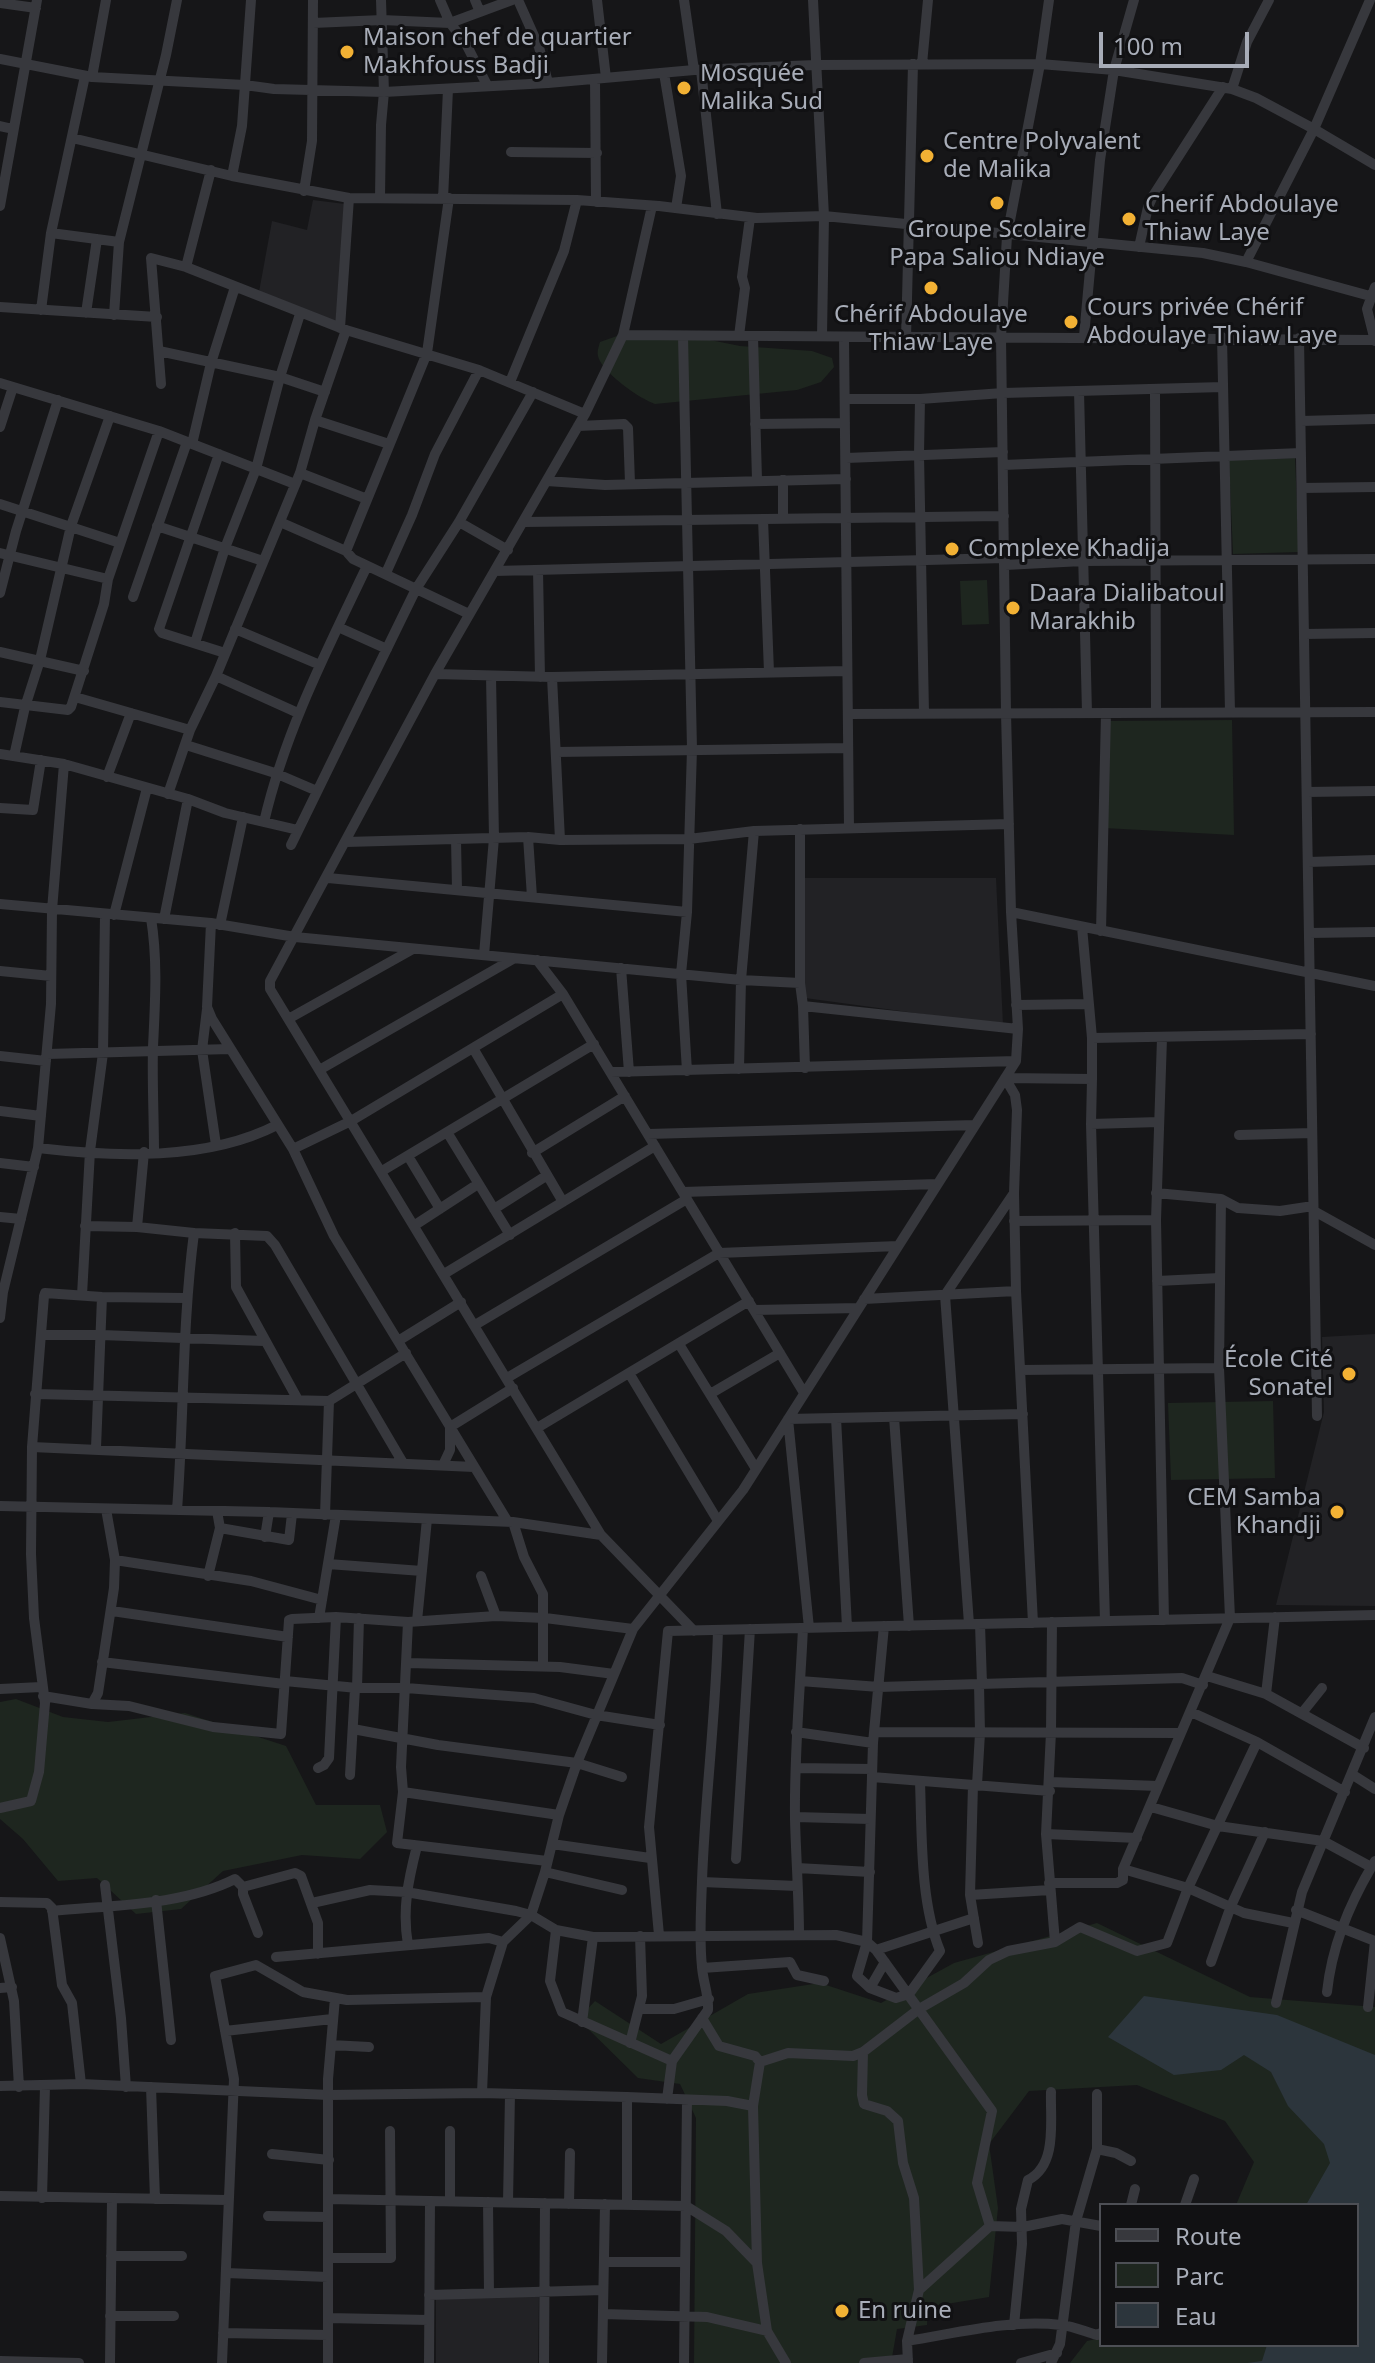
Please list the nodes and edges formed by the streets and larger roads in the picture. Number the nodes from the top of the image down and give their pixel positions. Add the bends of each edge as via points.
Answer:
1 (106, 0) edge
2 (177, 0) edge
3 (251, 0) edge
4 (313, 0) edge
5 (381, 0) edge
6 (440, 0) edge
7 (475, 0) edge
8 (515, 0) edge
9 (597, 0) edge
10 (684, 0) edge
11 (813, 0) edge
12 (928, 0) edge
13 (1049, 0) edge
14 (1134, 0) edge
15 (1269, 0) edge
16 (1370, 0) edge
17 (0, 3) edge
18 (36, 4) edge
19 (480, 12) junction
20 (382, 20) junction
21 (313, 23) junction
22 (450, 23) junction
23 (0, 59) edge
24 (25, 63) junction
25 (918, 64) junction
26 (1040, 64) junction
27 (815, 65) junction
28 (697, 70) junction
29 (1114, 70) junction
30 (664, 73) junction
31 (89, 77) junction
32 (601, 79) junction
33 (158, 80) junction
34 (548, 83) junction
35 (245, 85) junction
36 (487, 85) junction
37 (1227, 88) junction
38 (448, 89) junction
39 (313, 90) junction
40 (384, 92) junction
41 (0, 126) edge
42 (13, 129) junction
43 (1314, 129) junction
44 (72, 138) junction
45 (511, 152) dead end
46 (597, 153) junction
47 (140, 155) junction
48 (1375, 165) edge
49 (211, 170) junction
50 (232, 176) junction
51 (304, 191) junction
52 (0, 198) edge
53 (349, 198) junction
54 (380, 198) junction
55 (446, 198) junction
56 (577, 200) junction
57 (596, 202) junction
58 (0, 206) edge
59 (652, 206) junction
60 (676, 208) junction
61 (717, 214) junction
62 (824, 216) junction
63 (750, 218) junction
64 (909, 225) junction
65 (51, 233) junction
66 (1007, 236) junction
67 (97, 239) junction
68 (119, 242) junction
69 (1092, 242) junction
70 (1139, 247) junction
71 (1246, 262) junction
72 (186, 267) junction
73 (235, 287) junction
74 (1373, 291) edge
75 (0, 307) edge
76 (41, 310) junction
77 (86, 313) junction
78 (300, 314) junction
79 (114, 315) junction
80 (157, 317) junction
81 (343, 329) junction
82 (623, 335) junction
83 (683, 336) junction
84 (739, 336) junction
85 (753, 336) junction
86 (822, 336) junction
87 (1084, 336) junction
88 (844, 337) junction
89 (1001, 337) junction
90 (1222, 337) junction
91 (906, 338) junction
92 (1299, 338) junction
93 (1375, 341) edge
94 (159, 351) junction
95 (427, 353) junction
96 (211, 363) junction
97 (479, 370) junction
98 (280, 377) junction
99 (510, 382) junction
100 (0, 383) edge
101 (161, 384) dead end
102 (13, 387) junction
103 (1223, 387) junction
104 (1155, 389) junction
105 (1079, 391) junction
106 (325, 392) junction
107 (533, 392) junction
108 (1003, 393) junction
109 (845, 399) junction
110 (920, 399) junction
111 (58, 400) junction
112 (585, 414) junction
113 (110, 416) junction
114 (1375, 419) edge
115 (315, 420) junction
116 (1301, 421) junction
117 (845, 423) junction
118 (755, 424) junction
119 (578, 426) junction
120 (0, 427) edge
121 (159, 431) junction
122 (190, 443) junction
123 (389, 444) junction
124 (1003, 452) junction
125 (1301, 453) junction
126 (219, 454) junction
127 (919, 454) junction
128 (1224, 456) junction
129 (846, 458) junction
130 (1155, 459) junction
131 (1080, 462) junction
132 (1003, 465) junction
133 (256, 469) junction
134 (300, 473) junction
135 (846, 479) junction
136 (757, 480) junction
137 (783, 480) junction
138 (547, 481) junction
139 (687, 481) junction
140 (630, 483) junction
141 (295, 484) junction
142 (1375, 487) edge
143 (1302, 488) junction
144 (367, 499) junction
145 (0, 504) edge
146 (23, 510) junction
147 (1004, 516) junction
148 (920, 517) junction
149 (846, 518) junction
150 (763, 519) junction
151 (783, 519) junction
152 (687, 520) junction
153 (280, 522) junction
154 (459, 522) junction
155 (524, 522) junction
156 (71, 526) junction
157 (157, 526) junction
158 (192, 537) junction
159 (120, 543) junction
160 (225, 548) junction
161 (508, 550) junction
162 (346, 551) junction
163 (5, 554) edge
164 (1375, 559) edge
165 (921, 560) junction
166 (1226, 560) junction
167 (1303, 560) junction
168 (263, 561) junction
169 (1083, 561) junction
170 (1155, 561) junction
171 (846, 562) junction
172 (1005, 562) junction
173 (766, 564) junction
174 (367, 566) junction
175 (688, 566) junction
176 (62, 568) junction
177 (538, 570) junction
178 (495, 571) junction
179 (386, 573) junction
180 (108, 579) junction
181 (416, 589) junction
182 (0, 593) edge
183 (133, 597) dead end
184 (469, 614) junction
185 (338, 627) junction
186 (235, 629) junction
187 (1375, 633) edge
188 (1304, 634) junction
189 (195, 643) junction
190 (387, 649) junction
191 (0, 652) edge
192 (225, 653) junction
193 (40, 660) junction
194 (320, 665) junction
195 (84, 671) junction
196 (847, 671) junction
197 (769, 672) junction
198 (435, 674) junction
199 (691, 674) junction
200 (216, 676) junction
201 (491, 676) junction
202 (546, 677) junction
203 (75, 697) junction
204 (0, 702) edge
205 (25, 707) junction
206 (1156, 712) junction
207 (1230, 712) junction
208 (1305, 712) junction
209 (1375, 712) edge
210 (131, 713) junction
211 (298, 713) junction
212 (924, 713) junction
213 (1006, 713) junction
214 (1087, 713) junction
215 (1106, 713) junction
216 (848, 714) junction
217 (190, 730) junction
218 (186, 745) junction
219 (848, 748) junction
220 (692, 749) junction
221 (556, 752) junction
222 (0, 754) edge
223 (14, 756) junction
224 (41, 760) junction
225 (64, 764) junction
226 (275, 773) junction
227 (107, 777) junction
228 (147, 788) junction
229 (317, 791) junction
230 (1375, 791) edge
231 (1307, 792) junction
232 (168, 794) junction
233 (188, 799) junction
234 (0, 808) edge
235 (243, 817) junction
236 (264, 822) junction
237 (1009, 824) junction
238 (849, 828) junction
239 (800, 829) junction
240 (298, 830) junction
241 (754, 831) junction
242 (528, 837) junction
243 (494, 838) junction
244 (456, 839) junction
245 (689, 839) junction
246 (560, 840) junction
247 (346, 842) junction
248 (291, 845) dead end
249 (1375, 860) edge
250 (1308, 862) junction
251 (328, 878) junction
252 (457, 890) junction
253 (489, 893) junction
254 (532, 897) junction
255 (0, 904) edge
256 (52, 910) junction
257 (687, 912) junction
258 (1011, 912) junction
259 (109, 915) junction
260 (151, 918) junction
261 (164, 919) junction
262 (215, 924) junction
263 (1082, 927) junction
264 (1101, 931) junction
265 (1375, 932) edge
266 (1309, 933) junction
267 (295, 937) junction
268 (414, 948) junction
269 (484, 955) junction
270 (515, 958) junction
271 (537, 960) junction
272 (621, 968) junction
273 (0, 971) edge
274 (1310, 972) junction
275 (681, 974) junction
276 (51, 976) junction
277 (741, 980) junction
278 (800, 983) junction
279 (1375, 986) edge
280 (563, 994) junction
281 (1088, 1004) junction
282 (1016, 1005) junction
283 (803, 1006) junction
284 (207, 1007) junction
285 (290, 1018) junction
286 (1018, 1029) junction
287 (1311, 1034) junction
288 (1092, 1038) junction
289 (1162, 1038) junction
290 (594, 1044) junction
291 (473, 1048) junction
292 (230, 1049) junction
293 (202, 1050) junction
294 (153, 1052) junction
295 (103, 1053) junction
296 (0, 1056) edge
297 (46, 1057) junction
298 (1016, 1061) junction
299 (805, 1068) junction
300 (321, 1069) junction
301 (739, 1069) junction
302 (687, 1071) junction
303 (611, 1072) junction
304 (629, 1072) junction
305 (1005, 1078) junction
306 (1092, 1079) junction
307 (625, 1096) junction
308 (503, 1099) junction
309 (0, 1111) edge
310 (41, 1116) junction
311 (351, 1121) junction
312 (1159, 1122) junction
313 (1091, 1124) junction
314 (277, 1125) junction
315 (975, 1125) junction
316 (447, 1132) junction
317 (1312, 1133) junction
318 (648, 1134) junction
319 (1239, 1135) dead end
320 (216, 1145) junction
321 (655, 1146) junction
322 (38, 1148) junction
323 (293, 1149) junction
324 (90, 1151) junction
325 (149, 1152) junction
326 (532, 1153) junction
327 (408, 1156) junction
328 (0, 1163) edge
329 (34, 1167) junction
330 (382, 1171) junction
331 (546, 1176) junction
332 (478, 1184) junction
333 (937, 1184) junction
334 (1014, 1193) junction
335 (1156, 1193) junction
336 (685, 1195) junction
337 (1221, 1199) junction
338 (563, 1202) junction
339 (1313, 1208) junction
340 (440, 1209) junction
341 (494, 1209) junction
342 (0, 1217) edge
343 (21, 1219) junction
344 (1094, 1220) junction
345 (1156, 1220) junction
346 (1014, 1221) junction
347 (415, 1225) junction
348 (85, 1226) junction
349 (137, 1227) junction
350 (194, 1233) junction
351 (235, 1233) junction
352 (510, 1235) junction
353 (1375, 1245) edge
354 (898, 1246) junction
355 (719, 1253) junction
356 (5, 1261) edge
357 (444, 1274) junction
358 (1220, 1278) junction
359 (1157, 1281) junction
360 (1016, 1291) junction
361 (82, 1295) junction
362 (945, 1295) junction
363 (102, 1297) junction
364 (185, 1298) junction
365 (461, 1302) junction
366 (862, 1303) junction
367 (752, 1306) junction
368 (0, 1318) edge
369 (475, 1325) junction
370 (41, 1335) junction
371 (101, 1335) junction
372 (184, 1340) junction
373 (264, 1341) junction
374 (398, 1341) junction
375 (679, 1344) junction
376 (406, 1353) junction
377 (780, 1353) junction
378 (1159, 1368) junction
379 (1219, 1368) junction
380 (1097, 1369) junction
381 (1020, 1370) junction
382 (629, 1373) junction
383 (510, 1383) junction
384 (356, 1384) junction
385 (804, 1393) junction
386 (35, 1394) junction
387 (710, 1394) junction
388 (98, 1395) junction
389 (183, 1396) junction
390 (298, 1400) junction
391 (329, 1401) junction
392 (1023, 1414) junction
393 (954, 1415) junction
394 (1317, 1416) dead end
395 (894, 1417) junction
396 (836, 1418) junction
397 (788, 1419) junction
398 (450, 1427) junction
399 (537, 1428) junction
400 (32, 1447) junction
401 (96, 1448) junction
402 (181, 1452) junction
403 (327, 1459) junction
404 (403, 1463) junction
405 (443, 1465) junction
406 (474, 1467) junction
407 (756, 1469) junction
408 (0, 1506) edge
409 (33, 1508) junction
410 (106, 1509) junction
411 (177, 1510) junction
412 (217, 1511) junction
413 (269, 1512) junction
414 (292, 1514) junction
415 (330, 1515) junction
416 (427, 1519) junction
417 (718, 1521) junction
418 (511, 1522) junction
419 (220, 1528) junction
420 (601, 1535) junction
421 (265, 1537) junction
422 (115, 1560) junction
423 (328, 1564) junction
424 (422, 1571) junction
425 (208, 1576) junction
426 (481, 1576) dead end
427 (659, 1596) junction
428 (322, 1600) junction
429 (112, 1611) junction
430 (1375, 1615) edge
431 (496, 1616) junction
432 (336, 1617) junction
433 (1275, 1617) junction
434 (319, 1618) junction
435 (359, 1618) junction
436 (545, 1618) junction
437 (1230, 1618) junction
438 (1164, 1620) junction
439 (412, 1621) junction
440 (1105, 1621) junction
441 (1052, 1622) junction
442 (1033, 1623) junction
443 (974, 1624) junction
444 (884, 1626) junction
445 (909, 1626) junction
446 (847, 1627) junction
447 (806, 1628) junction
448 (633, 1629) junction
449 (750, 1629) junction
450 (718, 1630) junction
451 (694, 1631) junction
452 (288, 1637) junction
453 (102, 1662) junction
454 (408, 1663) junction
455 (543, 1667) junction
456 (614, 1674) junction
457 (800, 1681) junction
458 (1051, 1681) junction
459 (1205, 1681) junction
460 (284, 1683) junction
461 (980, 1684) junction
462 (332, 1686) junction
463 (879, 1687) junction
464 (356, 1688) junction
465 (406, 1688) junction
466 (1322, 1688) dead end
467 (0, 1689) edge
468 (42, 1692) junction
469 (1266, 1694) junction
470 (92, 1704) junction
471 (1191, 1712) junction
472 (1302, 1713) junction
473 (596, 1715) junction
474 (1375, 1720) edge
475 (660, 1725) junction
476 (353, 1729) junction
477 (796, 1732) junction
478 (1051, 1732) junction
479 (980, 1733) junction
480 (1179, 1733) junction
481 (403, 1737) junction
482 (874, 1738) junction
483 (1257, 1742) junction
484 (1364, 1748) junction
485 (577, 1763) junction
486 (318, 1768) dead end
487 (796, 1768) junction
488 (872, 1773) junction
489 (350, 1775) dead end
490 (1353, 1775) junction
491 (622, 1777) dead end
492 (920, 1782) junction
493 (975, 1785) junction
494 (1050, 1786) junction
495 (1158, 1786) junction
496 (1375, 1789) edge
497 (403, 1792) junction
498 (1345, 1792) junction
499 (1151, 1807) junction
500 (0, 1809) edge
501 (559, 1815) junction
502 (795, 1817) junction
503 (870, 1819) junction
504 (1218, 1826) junction
505 (1265, 1832) junction
506 (1046, 1834) junction
507 (1137, 1838) junction
508 (1323, 1841) junction
509 (552, 1844) junction
510 (417, 1846) junction
511 (650, 1858) junction
512 (736, 1859) dead end
513 (1373, 1864) edge
514 (546, 1866) junction
515 (797, 1868) junction
516 (1123, 1869) junction
517 (870, 1872) junction
518 (702, 1882) junction
519 (105, 1885) dead end
520 (797, 1886) junction
521 (1049, 1886) junction
522 (243, 1887) junction
523 (1188, 1888) junction
524 (622, 1890) dead end
525 (406, 1892) junction
526 (970, 1895) junction
527 (156, 1900) junction
528 (0, 1902) edge
529 (312, 1903) junction
530 (106, 1906) junction
531 (1231, 1906) junction
532 (1296, 1910) junction
533 (52, 1911) junction
534 (531, 1915) junction
535 (974, 1918) junction
536 (1293, 1923) junction
537 (1341, 1929) junction
538 (556, 1930) junction
539 (931, 1930) junction
540 (258, 1933) dead end
541 (659, 1935) junction
542 (701, 1935) junction
543 (799, 1935) junction
544 (640, 1936) junction
545 (593, 1937) junction
546 (0, 1938) edge
547 (503, 1942) junction
548 (867, 1942) junction
549 (1055, 1942) junction
550 (978, 1943) dead end
551 (408, 1945) junction
552 (876, 1950) junction
553 (318, 1954) junction
554 (276, 1957) dead end
555 (885, 1962) junction
556 (1211, 1962) dead end
557 (702, 1968) junction
558 (824, 1981) dead end
559 (12, 1987) junction
560 (0, 1988) edge
561 (870, 1988) junction
562 (1327, 1992) dead end
563 (909, 1994) junction
564 (486, 1997) junction
565 (335, 1998) junction
566 (709, 1999) junction
567 (1276, 2003) dead end
568 (1368, 2007) dead end
569 (639, 2009) junction
570 (919, 2009) junction
571 (702, 2018) junction
572 (332, 2019) junction
573 (582, 2022) junction
574 (225, 2031) junction
575 (171, 2040) dead end
576 (630, 2043) junction
577 (331, 2045) junction
578 (369, 2047) dead end
579 (863, 2052) junction
580 (672, 2061) junction
581 (760, 2062) junction
582 (81, 2084) junction
583 (0, 2086) edge
584 (45, 2086) junction
585 (19, 2087) junction
586 (126, 2087) junction
587 (151, 2087) junction
588 (1051, 2092) dead end
589 (233, 2093) junction
590 (482, 2093) junction
591 (510, 2094) junction
592 (1097, 2094) dead end
593 (329, 2095) junction
594 (627, 2097) junction
595 (667, 2099) junction
596 (687, 2100) junction
597 (753, 2106) junction
598 (390, 2131) dead end
599 (450, 2131) dead end
600 (1097, 2149) junction
601 (570, 2153) dead end
602 (272, 2154) dead end
603 (329, 2160) junction
604 (1131, 2161) dead end
605 (1194, 2179) dead end
606 (1135, 2189) dead end
607 (0, 2196) edge
608 (42, 2198) junction
609 (112, 2199) junction
610 (155, 2199) junction
611 (328, 2199) junction
612 (228, 2200) junction
613 (391, 2200) junction
614 (430, 2201) junction
615 (450, 2201) junction
616 (488, 2202) junction
617 (508, 2202) junction
618 (545, 2203) junction
619 (1132, 2203) edge
620 (1186, 2203) edge
621 (569, 2204) junction
622 (605, 2204) junction
623 (627, 2205) junction
624 (686, 2206) junction
625 (268, 2216) dead end
626 (328, 2217) junction
627 (1076, 2221) junction
628 (990, 2226) junction
629 (1099, 2226) edge
630 (1023, 2227) junction
631 (111, 2256) junction
632 (182, 2256) dead end
633 (328, 2258) junction
634 (604, 2262) junction
635 (685, 2262) junction
636 (757, 2263) junction
637 (226, 2273) junction
638 (328, 2277) junction
639 (603, 2290) junction
640 (919, 2290) junction
641 (545, 2292) junction
642 (489, 2293) junction
643 (429, 2295) junction
644 (603, 2314) junction
645 (110, 2316) junction
646 (174, 2316) dead end
647 (684, 2316) junction
648 (328, 2318) junction
649 (429, 2320) junction
650 (1014, 2325) junction
651 (1063, 2325) junction
652 (767, 2331) junction
653 (223, 2333) junction
654 (1099, 2334) edge
655 (328, 2335) junction
656 (907, 2341) junction
657 (1054, 2358) edge
658 (0, 2361) edge
659 (908, 2361) edge
660 (872, 2362) edge
661 (79, 2363) edge
662 (110, 2363) edge
663 (222, 2363) edge
664 (328, 2363) edge
665 (429, 2363) edge
666 (544, 2363) edge
667 (602, 2363) edge
668 (684, 2363) edge
669 (786, 2363) edge
670 (864, 2363) edge
671 (1021, 2363) edge

1 - 31 street
2 - 33 street
3 - 35 street
4 - 21 street
5 - 20 street
6 - 22 street
7 - 19 street
8 - 19 street
8 - 34 street via 539,47
9 - 32 street
10 - 28 street
11 - 27 street
12 - 25 street
13 - 26 street
14 - 29 street
15 - 37 street
16 - 43 street
17 - 18 street
18 - 24 street
19 - 22 street
20 - 21 street
20 - 22 street
20 - 40 street
21 - 39 street
22 - 36 street
23 - 24 street
24 - 31 street
24 - 42 street
25 - 26 street
25 - 27 street
25 - 64 street
26 - 29 street
26 - 66 street
27 - 28 street
27 - 62 street
28 - 30 street
28 - 61 street
29 - 37 street
29 - 69 street
30 - 32 street
30 - 60 street via 681,176
31 - 33 street
31 - 44 street
32 - 34 street
32 - 46 street
33 - 35 street
33 - 47 street
34 - 36 street
35 - 39 street
35 - 50 street
36 - 38 street
37 - 43 street
37 - 70 street via 1153,196
38 - 40 street
38 - 55 street
39 - 40 street
39 - 51 street
40 - 54 street
41 - 42 street
42 - 52 street
43 - 48 street
43 - 71 street
44 - 47 street
44 - 65 street
45 - 46 street
46 - 57 street
47 - 49 street
47 - 68 street
49 - 50 street
49 - 72 street
50 - 51 street
51 - 53 street
52 - 58 street
53 - 54 street
53 - 81 street
54 - 55 street
55 - 56 street
55 - 95 street
56 - 57 street
56 - 99 street via 554,279
57 - 59 street
59 - 60 street
59 - 82 street
60 - 61 street
61 - 63 street
62 - 63 street
62 - 64 street
62 - 86 street
63 - 84 street
64 - 66 street
64 - 91 street
65 - 67 street
65 - 76 street
66 - 69 street
66 - 89 street
67 - 68 street
67 - 77 street
68 - 79 street
69 - 70 street
69 - 87 street
70 - 71 street
71 - 74 street
72 - 73 street
72 - 80 street via 151,258
73 - 78 street
73 - 96 street
74 - 93 street via 1367,318
75 - 76 street
76 - 77 street
77 - 79 street
78 - 81 street
78 - 98 street
79 - 80 street
80 - 94 street
81 - 95 street
81 - 106 street
82 - 83 street
82 - 112 street
83 - 84 street
83 - 139 street
84 - 85 street
85 - 86 street
85 - 118 street
86 - 88 street
87 - 89 street
87 - 90 street
88 - 91 street
88 - 109 street
89 - 91 street
89 - 108 street
90 - 92 street
90 - 103 street
92 - 93 street
92 - 116 street
94 - 96 street
94 - 101 street
95 - 97 street
95 - 123 street
96 - 98 street
96 - 122 street
97 - 99 street
97 - 179 street via 435,454
98 - 106 street
98 - 133 street
99 - 107 street
100 - 102 street
102 - 111 street
102 - 120 street
103 - 104 street
103 - 128 street
104 - 105 street
104 - 130 street
105 - 108 street
105 - 131 street
106 - 115 street
107 - 112 street
107 - 154 street
108 - 110 street
108 - 124 street
109 - 110 street
109 - 117 street
110 - 127 street
111 - 113 street
111 - 146 street
112 - 119 street
113 - 121 street
113 - 156 street
114 - 116 street
115 - 123 street
115 - 134 street
116 - 125 street
117 - 118 street
117 - 129 street
118 - 136 street
119 - 138 street
119 - 140 street via 628,428
121 - 122 street
121 - 159 street
122 - 126 street
122 - 157 street
123 - 144 street
124 - 127 street
124 - 132 street
125 - 128 street
125 - 143 street
126 - 133 street
126 - 158 street
127 - 129 street
127 - 148 street
128 - 130 street
128 - 166 street
129 - 135 street
130 - 131 street
130 - 170 street
131 - 132 street
131 - 169 street
132 - 147 street
133 - 141 street
133 - 160 street
134 - 141 street
134 - 144 street
135 - 137 street
135 - 149 street
136 - 137 street
136 - 139 street
137 - 151 street
138 - 140 street
138 - 155 street
139 - 140 street
139 - 152 street
141 - 153 street
142 - 143 street
143 - 167 street
144 - 162 street
145 - 146 street
146 - 156 street
146 - 163 street
147 - 148 street
147 - 172 street
148 - 149 street
148 - 165 street
149 - 151 street
149 - 171 street
150 - 151 street
150 - 152 street
150 - 173 street
152 - 155 street
152 - 175 street
153 - 162 street
153 - 168 street
154 - 161 street
154 - 181 street
155 - 161 street
156 - 159 street
156 - 176 street
157 - 158 street
157 - 183 street
158 - 160 street
158 - 189 street via 159,629
159 - 180 street
160 - 168 street
160 - 189 street
161 - 178 street
162 - 174 street
163 - 176 street
163 - 182 street
164 - 167 street
165 - 171 street
165 - 172 street
165 - 212 street
166 - 167 street
166 - 170 street
166 - 207 street
167 - 188 street
168 - 186 street
169 - 170 street
169 - 172 street
169 - 214 street
170 - 206 street
171 - 173 street
171 - 196 street
172 - 213 street
173 - 175 street
173 - 197 street
174 - 179 street
174 - 185 street
175 - 177 street
175 - 199 street
176 - 180 street
176 - 193 street
177 - 178 street
177 - 202 street
178 - 184 street
179 - 181 street
180 - 195 street
181 - 184 street
181 - 190 street
184 - 198 street
185 - 190 street
185 - 194 street
186 - 192 street
186 - 194 street
187 - 188 street
188 - 208 street
189 - 192 street
190 - 229 street
191 - 193 street
192 - 200 street
193 - 195 street
193 - 205 street
194 - 211 street
195 - 203 street
196 - 197 street
196 - 216 street
197 - 199 street
198 - 201 street
198 - 247 street
199 - 202 street
199 - 220 street
200 - 211 street
200 - 217 street
201 - 202 street
201 - 243 street
202 - 221 street
203 - 205 street via 68,710
203 - 210 street
204 - 205 street
205 - 223 street
206 - 207 street
206 - 215 street
207 - 208 street
208 - 209 street
208 - 231 street
210 - 217 street
210 - 227 street
211 - 226 street
212 - 213 street
212 - 216 street
213 - 214 street
213 - 237 street
214 - 215 street
215 - 264 street
216 - 219 street
217 - 218 street
218 - 226 street
218 - 232 street
219 - 220 street
219 - 238 street
220 - 221 street
220 - 245 street
221 - 246 street
222 - 223 street
223 - 224 street
224 - 225 street
224 - 234 street via 33,810
225 - 227 street
225 - 256 street
226 - 229 street
226 - 236 street
227 - 228 street
228 - 232 street
228 - 259 street
229 - 240 street
230 - 231 street
231 - 250 street
232 - 233 street
233 - 235 street
233 - 261 street
235 - 236 street
235 - 262 street
236 - 240 street
237 - 238 street
237 - 258 street
238 - 239 street
239 - 241 street
239 - 278 street
240 - 248 street
241 - 245 street
241 - 277 street
242 - 243 street
242 - 246 street
242 - 254 street
243 - 244 street
243 - 253 street
244 - 247 street
244 - 252 street
245 - 246 street
245 - 257 street
247 - 251 street
249 - 250 street
250 - 266 street
251 - 252 street
251 - 267 street
252 - 253 street
253 - 254 street
253 - 269 street
254 - 257 street
255 - 256 street
256 - 259 street
256 - 276 street
257 - 275 street
258 - 263 street
258 - 282 street
259 - 260 street
259 - 295 street
260 - 261 street
260 - 294 street via 156,963
261 - 262 street
262 - 267 street
262 - 284 street
263 - 264 street
263 - 281 street
264 - 274 street
265 - 266 street
266 - 274 street
267 - 268 street
267 - 285 street via 270,981
268 - 269 street
268 - 285 street
269 - 270 street
270 - 271 street
270 - 300 street
271 - 272 street
271 - 280 street
272 - 275 street
272 - 304 street
273 - 276 street
274 - 279 street
274 - 287 street
275 - 277 street
275 - 302 street
276 - 297 street
277 - 278 street
277 - 301 street
278 - 283 street
280 - 290 street
280 - 291 street
281 - 282 street
281 - 288 street
282 - 286 street
283 - 286 street
283 - 299 street
284 - 292 street
284 - 293 street
285 - 300 street
286 - 298 street
287 - 289 street
287 - 317 street
288 - 289 street
288 - 306 street
289 - 312 street
290 - 303 street
290 - 308 street
291 - 308 street
291 - 311 street
292 - 293 street
292 - 314 street
293 - 294 street
293 - 320 street
294 - 295 street
294 - 325 street
295 - 297 street
295 - 324 street
296 - 297 street
297 - 310 street
298 - 299 street
298 - 305 street
299 - 301 street
300 - 311 street
301 - 302 street
302 - 304 street
303 - 304 street
303 - 307 street
305 - 306 street
305 - 315 street
305 - 334 street via 1017,1110
306 - 313 street
307 - 318 street
307 - 326 street
308 - 316 street
308 - 326 street
309 - 310 street
310 - 322 street
311 - 323 street
311 - 330 street
312 - 313 street
312 - 335 street
313 - 344 street
314 - 320 street
314 - 323 street
315 - 318 street
315 - 333 street
316 - 327 street
316 - 332 street
317 - 319 street
317 - 339 street
318 - 321 street
320 - 325 street
321 - 336 street
321 - 338 street
322 - 324 street
322 - 329 street
323 - 374 street via 334,1236
324 - 325 street
324 - 348 street
325 - 349 street
326 - 331 street
327 - 330 street
327 - 340 street
328 - 329 street
329 - 343 street
330 - 347 street
331 - 338 street
331 - 341 street
332 - 340 street
332 - 341 street
333 - 336 street
333 - 354 street
334 - 346 street
334 - 362 street
335 - 337 street
335 - 345 street
336 - 355 street
336 - 369 street
337 - 339 street via 1238,1208
337 - 358 street
338 - 352 street
339 - 353 street
339 - 394 street
340 - 347 street
341 - 352 street
342 - 343 street
343 - 356 street
344 - 345 street
344 - 346 street
344 - 380 street
345 - 359 street
346 - 360 street
347 - 357 street
348 - 349 street
348 - 361 street
349 - 350 street
350 - 351 street
350 - 364 street
351 - 373 street via 236,1287
351 - 384 street via 267,1236 275,1245
352 - 357 street
354 - 355 street
354 - 366 street
355 - 367 street
355 - 383 street
356 - 368 street
357 - 365 street
358 - 359 street
358 - 379 street
359 - 378 street
360 - 362 street
360 - 381 street
361 - 363 street
361 - 370 street via 45,1293
362 - 366 street
362 - 393 street
363 - 364 street
363 - 371 street
364 - 372 street
365 - 369 street
365 - 374 street
366 - 367 street
366 - 385 street
367 - 375 street
367 - 377 street
369 - 383 street
370 - 371 street
370 - 386 street
371 - 372 street
371 - 388 street
372 - 373 street
372 - 389 street
373 - 390 street
374 - 376 street
375 - 382 street
375 - 387 street
376 - 384 street
376 - 398 street
377 - 385 street
377 - 387 street
378 - 379 street
378 - 380 street
378 - 438 street
379 - 437 street
380 - 381 street
380 - 440 street
381 - 392 street
382 - 399 street
382 - 417 street
383 - 398 street
383 - 399 street
384 - 391 street
384 - 404 street
385 - 397 street
386 - 388 street
386 - 400 street
387 - 407 street
388 - 389 street
388 - 401 street
389 - 390 street
389 - 402 street
390 - 391 street
391 - 403 street
392 - 393 street
392 - 442 street
393 - 395 street
393 - 443 street
395 - 396 street
395 - 445 street
396 - 397 street
396 - 446 street
397 - 407 street
397 - 447 street
398 - 405 street via 450,1450
398 - 406 street
399 - 420 street
400 - 401 street
400 - 409 street
401 - 402 street
402 - 403 street
402 - 411 street
403 - 404 street
403 - 415 street
404 - 405 street
405 - 406 street
406 - 418 street
407 - 417 street
408 - 409 street
409 - 410 street
409 - 468 street via 31,1574
410 - 411 street
410 - 422 street
411 - 412 street
412 - 413 street
412 - 419 street
413 - 414 street
413 - 421 street
414 - 415 street
414 - 421 street via 290,1539
415 - 416 street
415 - 423 street
416 - 418 street
416 - 424 street
417 - 427 street
418 - 420 street
418 - 436 street via 543,1594
419 - 421 street
419 - 425 street
420 - 427 street
422 - 425 street
422 - 429 street
423 - 424 street
423 - 428 street
424 - 439 street
425 - 428 street
426 - 431 street
427 - 448 street
427 - 451 street
428 - 434 street
429 - 452 street
429 - 453 street
430 - 433 street
431 - 436 street
431 - 439 street
432 - 434 street
432 - 435 street
432 - 462 street
433 - 437 street
433 - 469 street
434 - 452 street via 290,1619
435 - 439 street
435 - 464 street
436 - 448 street
436 - 455 street
437 - 438 street
437 - 459 street
438 - 440 street
439 - 454 street
440 - 441 street
441 - 442 street
441 - 458 street
442 - 443 street
443 - 445 street
443 - 461 street
444 - 445 street
444 - 446 street
444 - 463 street
446 - 447 street
447 - 449 street
447 - 457 street
448 - 456 street
449 - 450 street
449 - 512 street
450 - 451 street
450 - 518 street
451 - 475 street via 668,1631
452 - 460 street
453 - 460 street
453 - 470 street
454 - 455 street
454 - 465 street
455 - 456 street
456 - 473 street
457 - 463 street
457 - 477 street
458 - 459 street
458 - 461 street
458 - 478 street
459 - 469 street
459 - 471 street
460 - 462 street
460 - 470 street via 281,1734
461 - 463 street
461 - 479 street
462 - 464 street
462 - 486 street via 329,1758
463 - 482 street
464 - 465 street
464 - 476 street
465 - 473 street via 537,1698
465 - 481 street
466 - 472 street
467 - 468 street
468 - 470 street
468 - 500 street via 36,1789 31,1801
469 - 472 street
471 - 480 street
471 - 483 street
472 - 484 street
473 - 475 street
473 - 485 street
474 - 484 street
475 - 511 street
476 - 481 street
476 - 489 street
477 - 482 street
477 - 487 street
478 - 479 street
478 - 480 street
478 - 494 street
479 - 482 street
479 - 493 street
480 - 495 street
481 - 485 street
481 - 497 street
482 - 488 street
483 - 498 street
483 - 504 street
484 - 490 street
485 - 491 street
485 - 501 street
487 - 488 street
487 - 502 street
488 - 492 street
488 - 503 street
490 - 496 street
490 - 498 street
492 - 493 street
492 - 539 street
493 - 494 street
493 - 526 street
494 - 495 street
494 - 506 street
495 - 499 street
497 - 501 street
497 - 510 street via 397,1843
498 - 508 street
499 - 504 street
499 - 507 street
501 - 509 street
502 - 503 street
502 - 515 street
503 - 517 street
504 - 505 street
504 - 523 street
505 - 508 street
505 - 531 street
506 - 507 street
506 - 521 street
507 - 516 street
508 - 513 street
508 - 532 street
509 - 511 street
509 - 514 street
510 - 514 street
510 - 525 street
511 - 541 street
513 - 537 street
514 - 524 street
514 - 534 street
515 - 517 street
515 - 520 street
516 - 521 street via 1124,1879 1117,1883
516 - 523 street
517 - 548 street
518 - 520 street
518 - 542 street
519 - 530 street
520 - 543 street
521 - 526 street
521 - 549 street
522 - 527 street via 235,1879
522 - 529 street via 295,1873
522 - 540 street
523 - 531 street
523 - 549 street via 1167,1943 1137,1951 1080,1927
525 - 529 street via 359,1891
525 - 534 street
525 - 551 street
526 - 535 street
527 - 530 street
527 - 575 street
528 - 533 street via 47,1903
529 - 553 street
530 - 533 street
530 - 586 street
531 - 536 street
531 - 556 street
532 - 536 street
532 - 537 street
533 - 582 street via 62,1985 72,2003
534 - 538 street
534 - 547 street
535 - 539 street
535 - 550 street
536 - 567 street
537 - 562 street
537 - 568 street via 1375,1941
538 - 545 street
538 - 573 street via 550,1981 562,2012
539 - 552 street
539 - 563 street via 940,1951
541 - 542 street
541 - 544 street
542 - 543 street
542 - 557 street
543 - 548 street
544 - 545 street
544 - 569 street
545 - 573 street
546 - 559 street
547 - 551 street via 489,1938
547 - 564 street
548 - 552 street
548 - 561 street via 857,1976
549 - 570 street via 989,1960 964,1983
551 - 553 street
552 - 555 street
553 - 554 street
555 - 561 street
555 - 563 street
557 - 558 street via 790,1962 797,1975
557 - 566 street
559 - 560 street
559 - 585 street
561 - 563 street via 896,1998
563 - 570 street
564 - 565 street
564 - 590 street
565 - 572 street
565 - 574 street via 300,1991 256,1965 215,1976
566 - 569 street via 674,2009
566 - 571 street
569 - 576 street
570 - 579 street
570 - 628 street via 992,2111 977,2183
571 - 580 street
571 - 581 street via 719,2046
572 - 574 street
572 - 577 street
573 - 576 street
574 - 589 street
576 - 580 street
577 - 578 street
577 - 593 street
579 - 581 street via 788,2053
579 - 640 street via 864,2104 887,2111 898,2121 914,2198
580 - 595 street
581 - 597 street
582 - 584 street
582 - 586 street
583 - 585 street
584 - 585 street
584 - 608 street
586 - 587 street
587 - 589 street
587 - 610 street
588 - 630 street via 1048,2159 1028,2180
589 - 593 street
589 - 612 street
590 - 591 street
590 - 593 street
591 - 594 street
591 - 617 street
592 - 600 street
593 - 603 street
594 - 595 street
594 - 623 street
595 - 596 street
596 - 597 street
596 - 624 street
597 - 636 street
598 - 613 street
599 - 615 street
600 - 604 street
600 - 627 street
601 - 621 street
602 - 603 street
603 - 611 street
605 - 620 street
606 - 619 street
607 - 608 street
608 - 609 street
609 - 610 street
609 - 631 street
610 - 612 street
611 - 613 street
611 - 626 street
612 - 637 street
613 - 614 street
613 - 633 street via 391,2258
614 - 615 street
614 - 643 street
615 - 616 street
616 - 617 street
616 - 642 street
617 - 618 street
618 - 621 street
618 - 641 street
621 - 622 street
622 - 623 street
622 - 634 street
623 - 624 street
624 - 635 street
624 - 636 street via 726,2231
625 - 626 street
626 - 633 street
627 - 629 street
627 - 630 street
627 - 651 street
628 - 630 street
628 - 640 street
630 - 650 street
631 - 632 street
631 - 645 street
633 - 638 street
634 - 635 street
634 - 639 street
635 - 647 street
636 - 652 street
637 - 638 street
637 - 653 street
638 - 648 street
639 - 641 street
639 - 644 street
640 - 656 street
641 - 642 street
641 - 666 street
642 - 643 street
643 - 649 street
644 - 647 street
644 - 667 street
645 - 646 street
645 - 662 street
647 - 652 street
647 - 668 street
648 - 649 street
648 - 655 street
649 - 665 street
650 - 651 street
650 - 656 street
651 - 654 street
651 - 657 street
652 - 669 street
653 - 655 street
653 - 663 street
655 - 664 street
656 - 659 street
657 - 671 street
658 - 661 street
659 - 660 street
660 - 670 street

